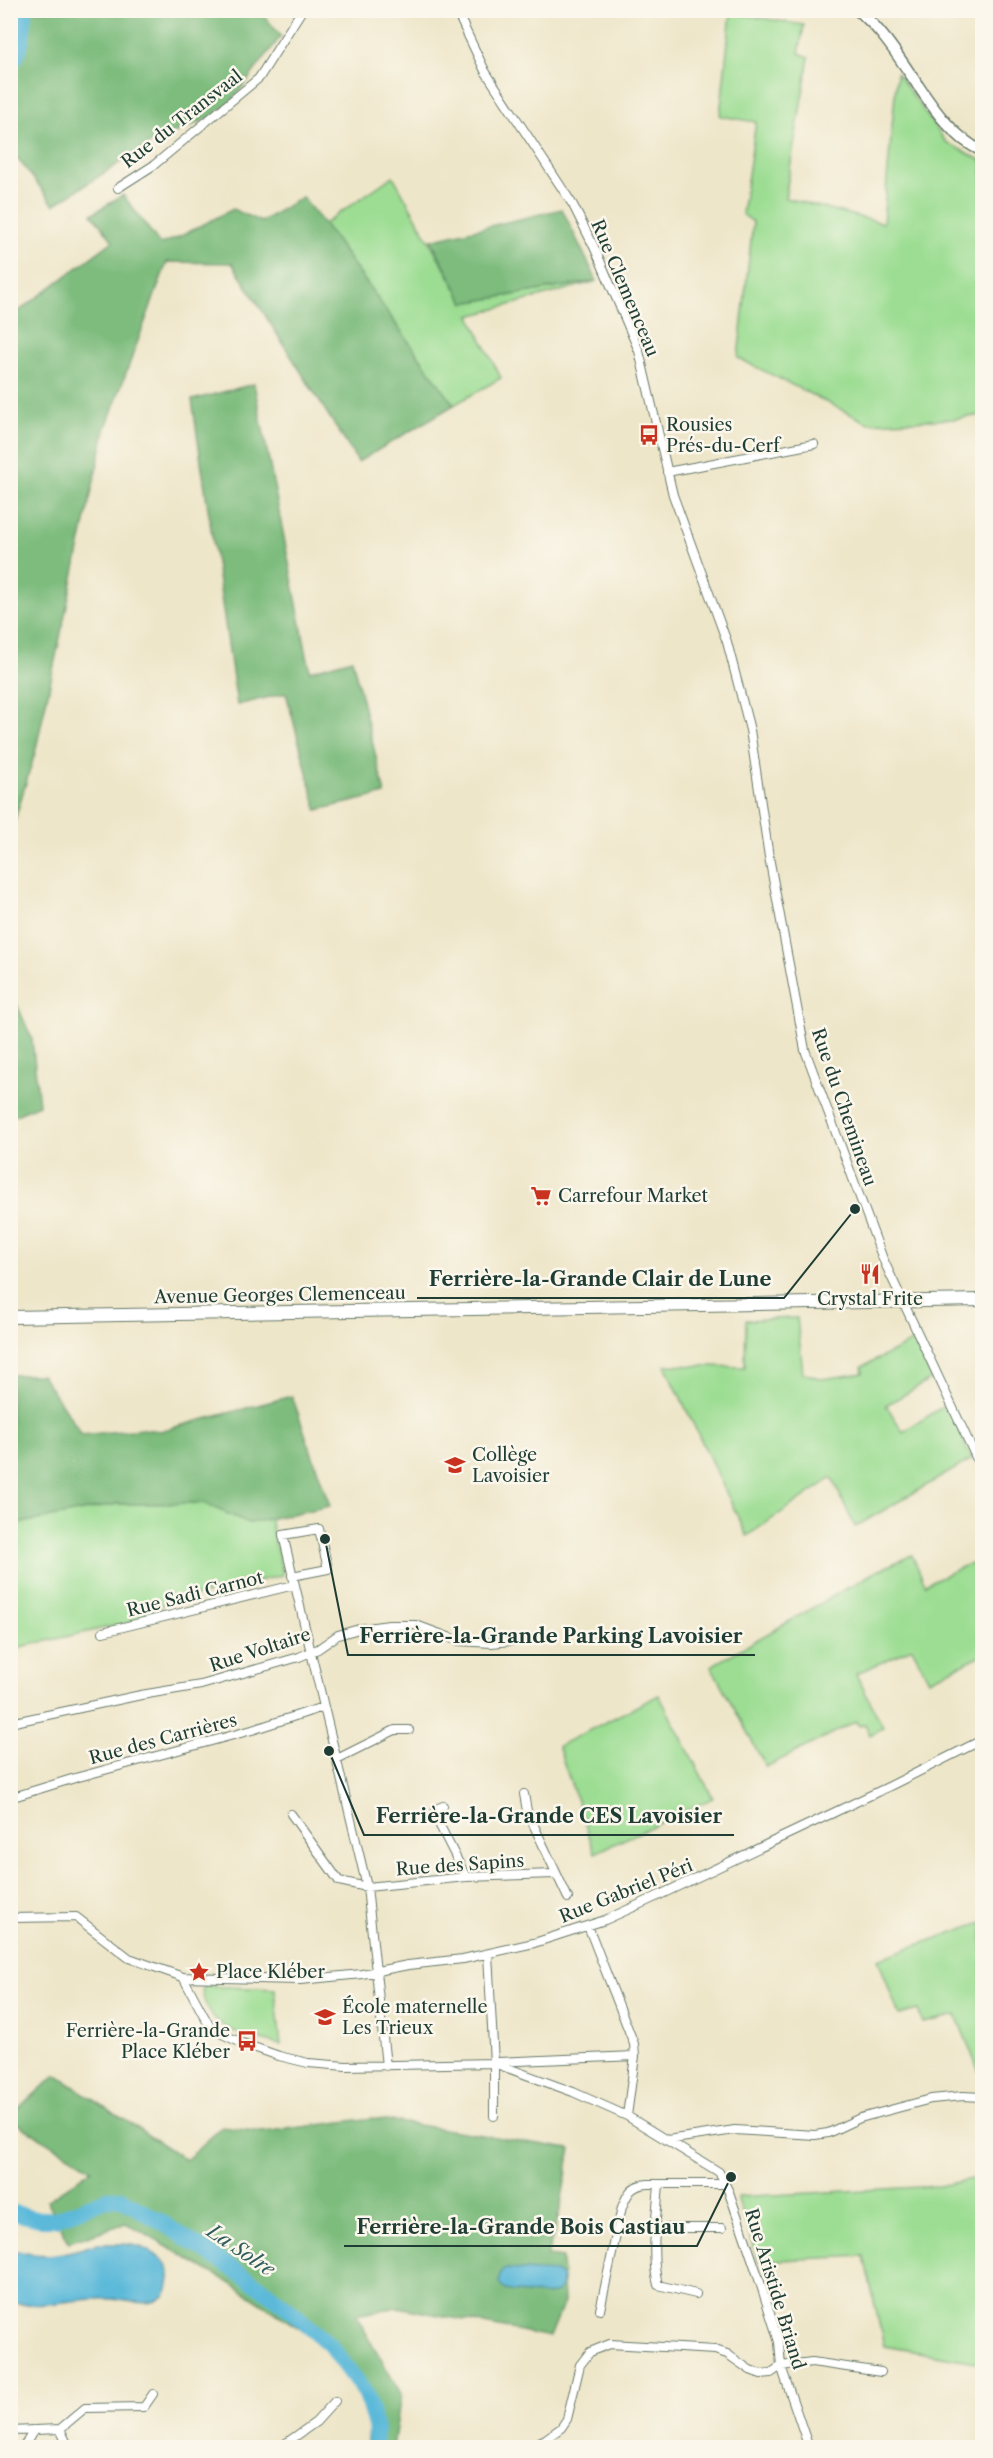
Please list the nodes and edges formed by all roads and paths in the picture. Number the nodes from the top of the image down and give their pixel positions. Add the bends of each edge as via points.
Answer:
1 (302, 10) edge
2 (456, 10) edge
3 (857, 10) edge
4 (982, 151) edge
5 (118, 188) dead end
6 (814, 444) dead end
7 (667, 472) junction
8 (758, 774) joint
9 (982, 1300) edge
10 (902, 1302) junction
11 (10, 1317) edge
12 (982, 1470) edge
13 (293, 1581) junction
14 (103, 1632) dead end
15 (553, 1636) dead end
16 (310, 1652) junction
17 (323, 1707) junction
18 (10, 1723) edge
19 (409, 1730) dead end
20 (982, 1740) edge
21 (337, 1759) junction
22 (524, 1794) dead end
23 (10, 1798) edge
24 (443, 1806) dead end
25 (291, 1814) dead end
26 (555, 1874) junction
27 (466, 1877) junction
28 (367, 1887) junction
29 (568, 1898) dead end
30 (10, 1918) edge
31 (588, 1926) junction
32 (488, 1954) junction
33 (376, 1972) junction
34 (183, 1977) junction
35 (635, 2056) junction
36 (494, 2062) junction
37 (386, 2066) junction
38 (982, 2097) edge
39 (494, 2116) dead end
40 (627, 2116) junction
41 (667, 2140) junction
42 (660, 2184) junction
43 (725, 2184) junction
44 (656, 2228) junction
45 (722, 2228) dead end
46 (696, 2294) dead end
47 (600, 2310) dead end
48 (781, 2366) junction
49 (881, 2372) dead end
50 (153, 2394) dead end
51 (335, 2402) dead end
52 (60, 2429) junction
53 (34, 2430) junction
54 (10, 2431) edge
55 (23, 2448) edge
56 (69, 2448) edge
57 (279, 2448) edge
58 (524, 2448) edge
59 (808, 2448) edge

1 - 5 street, Rue du Transvaal via 259,78 154,165
2 - 7 street, Rue Clemenceau via 485,71 573,205 596,249 639,351
3 - 4 street via 876,28 951,128
6 - 7 street
7 - 8 street, Rue Clemenceau via 727,642
8 - 10 street, Rue du Chemineau via 785,950 806,1050 858,1196
9 - 10 main road, Avenue Georges Clemenceau
10 - 11 main road, Avenue Georges Clemenceau
10 - 12 street, Rue du Chemineau
13 - 13 street, Rue Sadi Carnot via 283,1535 319,1529 328,1569
13 - 14 street, Rue Sadi Carnot via 186,1613
13 - 16 street
15 - 16 street, Rue Voltaire via 492,1643 459,1641 416,1626 389,1625 338,1635
16 - 17 street
16 - 18 street, Rue Voltaire via 201,1685
17 - 21 street
17 - 23 street, Rue des Carrières
19 - 21 street via 395,1730
20 - 31 street, Rue Gabriel Péri via 718,1869
21 - 28 street
22 - 26 street via 527,1811
24 - 27 street via 436,1809 435,1816
25 - 28 street, Rue des Sapins via 339,1881
26 - 27 street, Rue des Sapins
26 - 29 street
27 - 28 street, Rue des Sapins
28 - 33 street
30 - 34 street via 76,1917 129,1958
31 - 32 street, Rue Gabriel Péri
31 - 35 street via 634,2044
32 - 33 street, Rue Gabriel Péri
32 - 36 street
33 - 34 street, Rue Gabriel Péri via 300,1980
33 - 37 street
34 - 37 street, Rue Aristide Briand via 205,2021 217,2034 308,2063
35 - 36 street
35 - 40 street
36 - 37 street, Rue Aristide Briand
36 - 39 street
36 - 40 street, Rue Aristide Briand
38 - 41 street via 942,2098 901,2107 821,2134 735,2130
40 - 41 street, Rue Aristide Briand
41 - 43 street, Rue Aristide Briand via 719,2172
42 - 43 street
42 - 44 street
42 - 47 street via 636,2185 628,2193
43 - 48 street, Rue Aristide Briand via 779,2342
44 - 45 street
44 - 46 street via 658,2285
48 - 49 street via 812,2362
48 - 58 street via 761,2374 715,2350 610,2344 590,2352 580,2365 567,2419 561,2428
48 - 59 street, Rue Aristide Briand
50 - 52 street via 144,2407 85,2408
51 - 57 street via 316,2422
52 - 53 street
52 - 56 street
53 - 54 street
53 - 55 street

